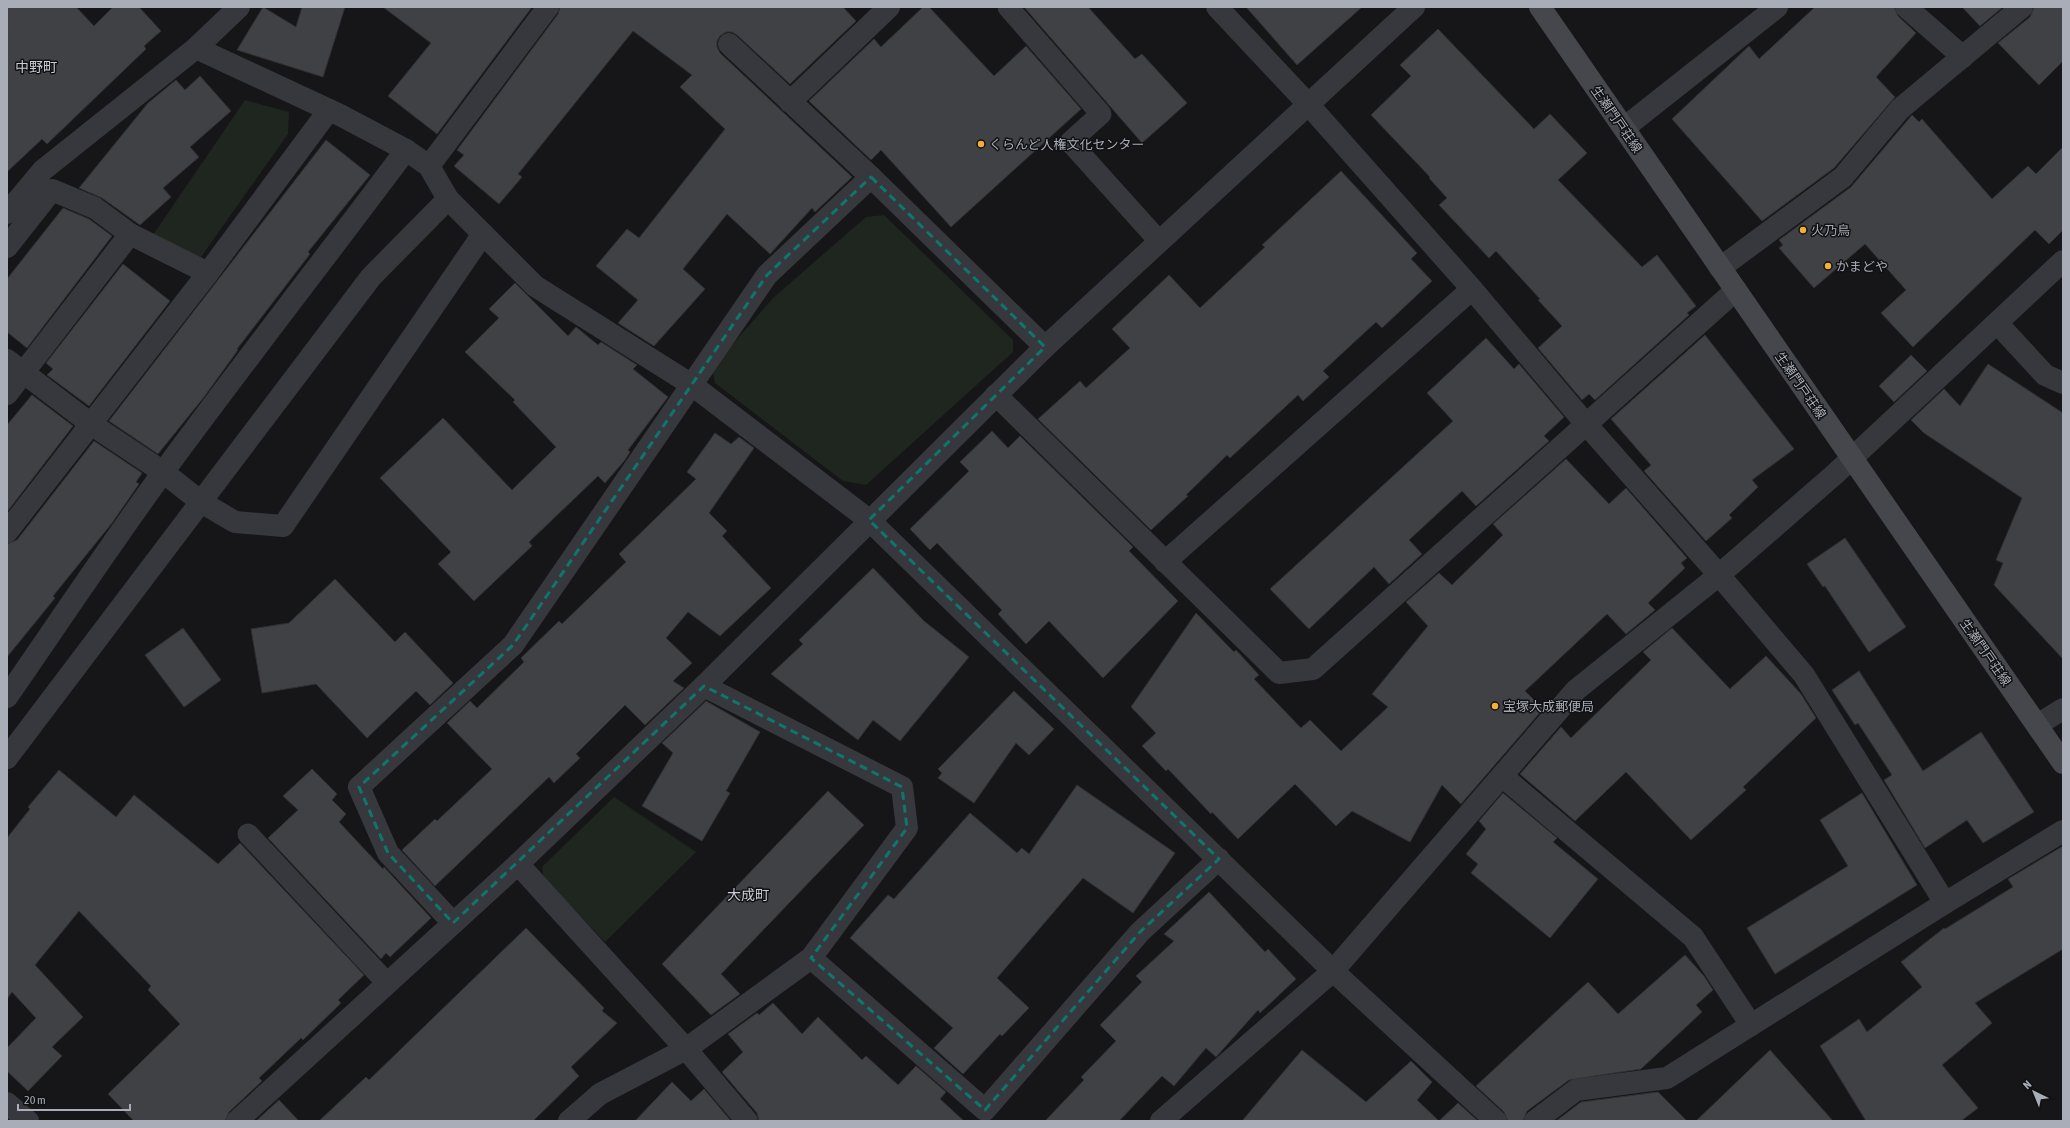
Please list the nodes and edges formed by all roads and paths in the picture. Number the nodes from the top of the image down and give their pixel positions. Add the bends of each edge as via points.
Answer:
1 (239, 7) edge
2 (548, 7) edge
3 (889, 7) edge
4 (1008, 7) edge
5 (1217, 7) edge
6 (1414, 7) edge
7 (1540, 7) edge
8 (1777, 7) edge
9 (1906, 7) edge
10 (2022, 7) edge
11 (729, 44) dead end
12 (196, 48) junction
13 (1963, 57) junction
14 (790, 102) junction
15 (1308, 104) junction
16 (329, 110) junction
17 (1624, 128) junction
18 (406, 150) junction
19 (429, 166) junction
20 (871, 177) junction
21 (448, 199) junction
22 (7, 213) edge
23 (130, 234) junction
24 (483, 234) junction
25 (1159, 241) junction
26 (7, 247) edge
27 (2063, 261) edge
28 (1720, 268) junction
29 (208, 273) junction
30 (1472, 289) junction
31 (1736, 290) junction
32 (1997, 323) junction
33 (1045, 347) junction
34 (15, 366) edge
35 (2063, 383) edge
36 (692, 385) junction
37 (7, 394) edge
38 (996, 396) junction
39 (91, 424) junction
40 (1586, 424) junction
41 (1852, 459) junction
42 (163, 472) junction
43 (201, 502) junction
44 (869, 520) junction
45 (7, 532) edge
46 (1165, 562) junction
47 (1720, 575) junction
48 (704, 686) junction
49 (7, 697) edge
50 (2063, 709) edge
51 (2036, 725) junction
52 (11, 745) edge
53 (2063, 763) edge
54 (1502, 776) junction
55 (2063, 831) edge
56 (248, 834) dead end
57 (1218, 859) junction
58 (518, 864) junction
59 (1945, 903) junction
60 (453, 923) junction
61 (811, 958) junction
62 (1333, 971) junction
63 (387, 983) junction
64 (1751, 1026) junction
65 (686, 1049) junction
66 (7, 1103) edge
67 (28, 1121) edge
68 (237, 1121) edge
69 (569, 1121) edge
70 (747, 1121) edge
71 (1161, 1121) edge
72 (1496, 1121) edge
73 (1535, 1121) edge

1 - 12 street
2 - 19 street
3 - 14 street
4 - 25 lane via 1101,114 1070,142
5 - 15 street
6 - 15 street
7 - 17 main road, 生瀬門戸荘線
8 - 17 street
9 - 13 street
10 - 13 street
11 - 14 street
12 - 16 street
12 - 22 street via 43,170
13 - 28 street via 1900,109 1843,177
14 - 20 street
15 - 25 street
15 - 30 street
16 - 18 street
16 - 29 street
17 - 28 main road, 生瀬門戸荘線
18 - 19 street
18 - 42 street
19 - 21 street
20 - 33 street
20 - 36 street via 767,275
21 - 24 street
21 - 43 street via 371,277
23 - 26 street via 95,208 52,190
23 - 29 street
23 - 34 street
24 - 36 street via 535,286
24 - 43 street via 283,526 235,522
25 - 33 street
27 - 32 street
28 - 31 main road, 生瀬門戸荘線
29 - 39 street
30 - 40 street
30 - 46 street
31 - 40 street
31 - 41 main road, 生瀬門戸荘線
32 - 35 street via 2045,375
32 - 41 street
33 - 38 street
34 - 37 street
34 - 39 street
36 - 44 street
36 - 60 street via 513,644 359,787 388,853
38 - 44 street
38 - 46 street
39 - 42 street
39 - 45 street
40 - 46 street via 1313,669 1279,673
40 - 47 street
41 - 47 street
41 - 51 main road, 生瀬門戸荘線
42 - 43 street
42 - 49 street
43 - 52 street
44 - 48 street
44 - 57 street
47 - 54 street via 1576,690
47 - 59 street via 1804,675
48 - 58 street
48 - 61 street via 902,787 907,828
50 - 51 street
51 - 53 main road, 生瀬門戸荘線
54 - 62 street
54 - 64 street via 1693,937
55 - 59 street
56 - 63 lane
57 - 61 street via 1140,932 985,1110
57 - 62 street
58 - 60 street
58 - 65 street
59 - 64 street
60 - 63 street
61 - 65 street
62 - 71 street
62 - 72 street
63 - 68 street
64 - 73 street via 1668,1078 1576,1090
65 - 69 street via 600,1094
65 - 70 street
66 - 67 street

